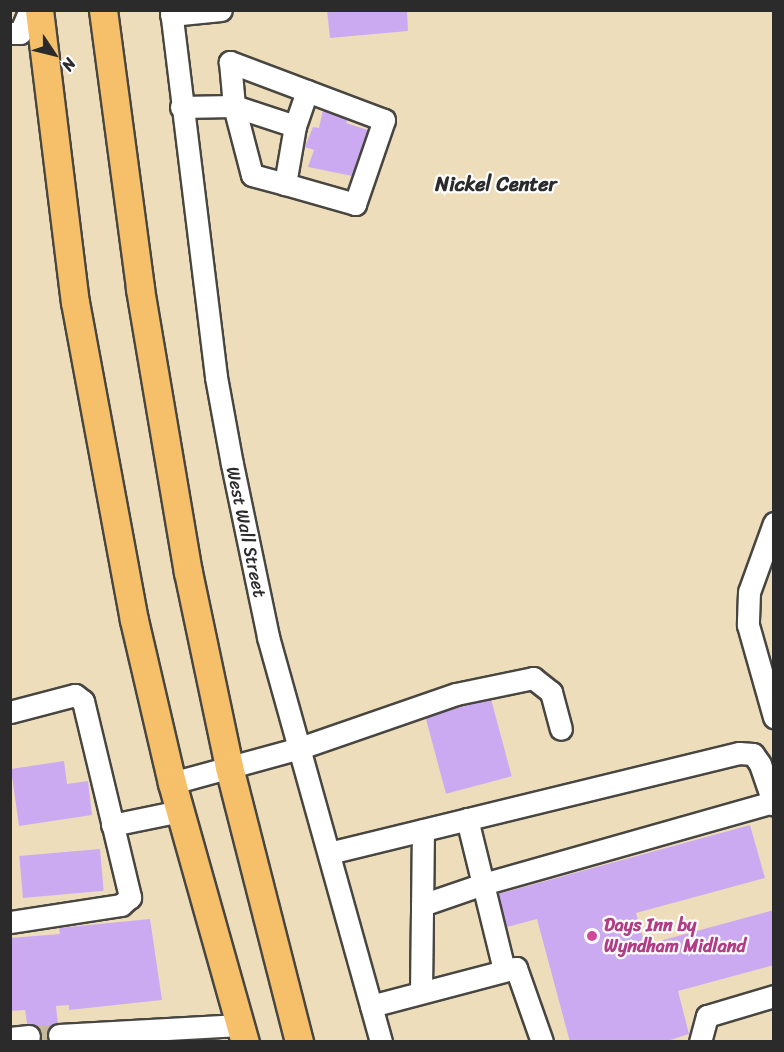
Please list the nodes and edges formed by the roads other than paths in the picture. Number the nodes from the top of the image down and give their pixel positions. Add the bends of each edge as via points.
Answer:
1 (30, 10) edge
2 (39, 10) edge
3 (103, 10) edge
4 (221, 10) edge
5 (171, 13) edge
6 (10, 33) edge
7 (307, 91) junction
8 (234, 106) junction
9 (181, 107) junction
10 (295, 126) junction
11 (285, 184) junction
12 (774, 523) edge
13 (10, 712) edge
14 (774, 717) edge
15 (561, 729) dead end
16 (300, 748) junction
17 (229, 767) junction
18 (172, 783) junction
19 (773, 803) edge
20 (180, 811) junction
21 (467, 819) junction
22 (112, 825) junction
23 (423, 830) junction
24 (329, 853) junction
25 (483, 884) junction
26 (422, 905) junction
27 (10, 922) edge
28 (504, 970) junction
29 (421, 992) junction
30 (774, 996) edge
31 (371, 1006) junction
32 (242, 1033) edge
33 (59, 1035) tunnel mouth
34 (299, 1041) edge
35 (381, 1041) edge
36 (542, 1041) edge
37 (700, 1041) edge

1 - 6 street via 20,33
2 - 18 main road via 75,302 134,620
3 - 17 main road via 142,301 188,572
4 - 5 street
5 - 9 street, West Wall Street
7 - 8 street via 230,62
7 - 10 street
7 - 11 street via 384,120 355,204
8 - 9 street
8 - 10 street
8 - 11 street via 252,175
9 - 16 street, West Wall Street via 216,378 268,638
10 - 11 street
12 - 14 street via 749,592 748,626
13 - 22 street via 75,695 83,701
15 - 16 street via 551,692 533,678 456,694
16 - 17 street
16 - 24 street, West Wall Street
17 - 18 street
17 - 34 main road
18 - 20 main road
19 - 21 street via 760,764 753,754 739,753
19 - 25 street
20 - 22 street
20 - 32 main road
21 - 23 street
21 - 25 street
22 - 27 street via 130,897 121,905
23 - 24 street
23 - 26 street
24 - 31 street, West Wall Street
25 - 26 street
25 - 28 street
26 - 29 street
28 - 29 street
28 - 36 street via 516,968 520,972
29 - 31 street
30 - 37 street via 707,1016
31 - 35 street, West Wall Street
32 - 33 street

